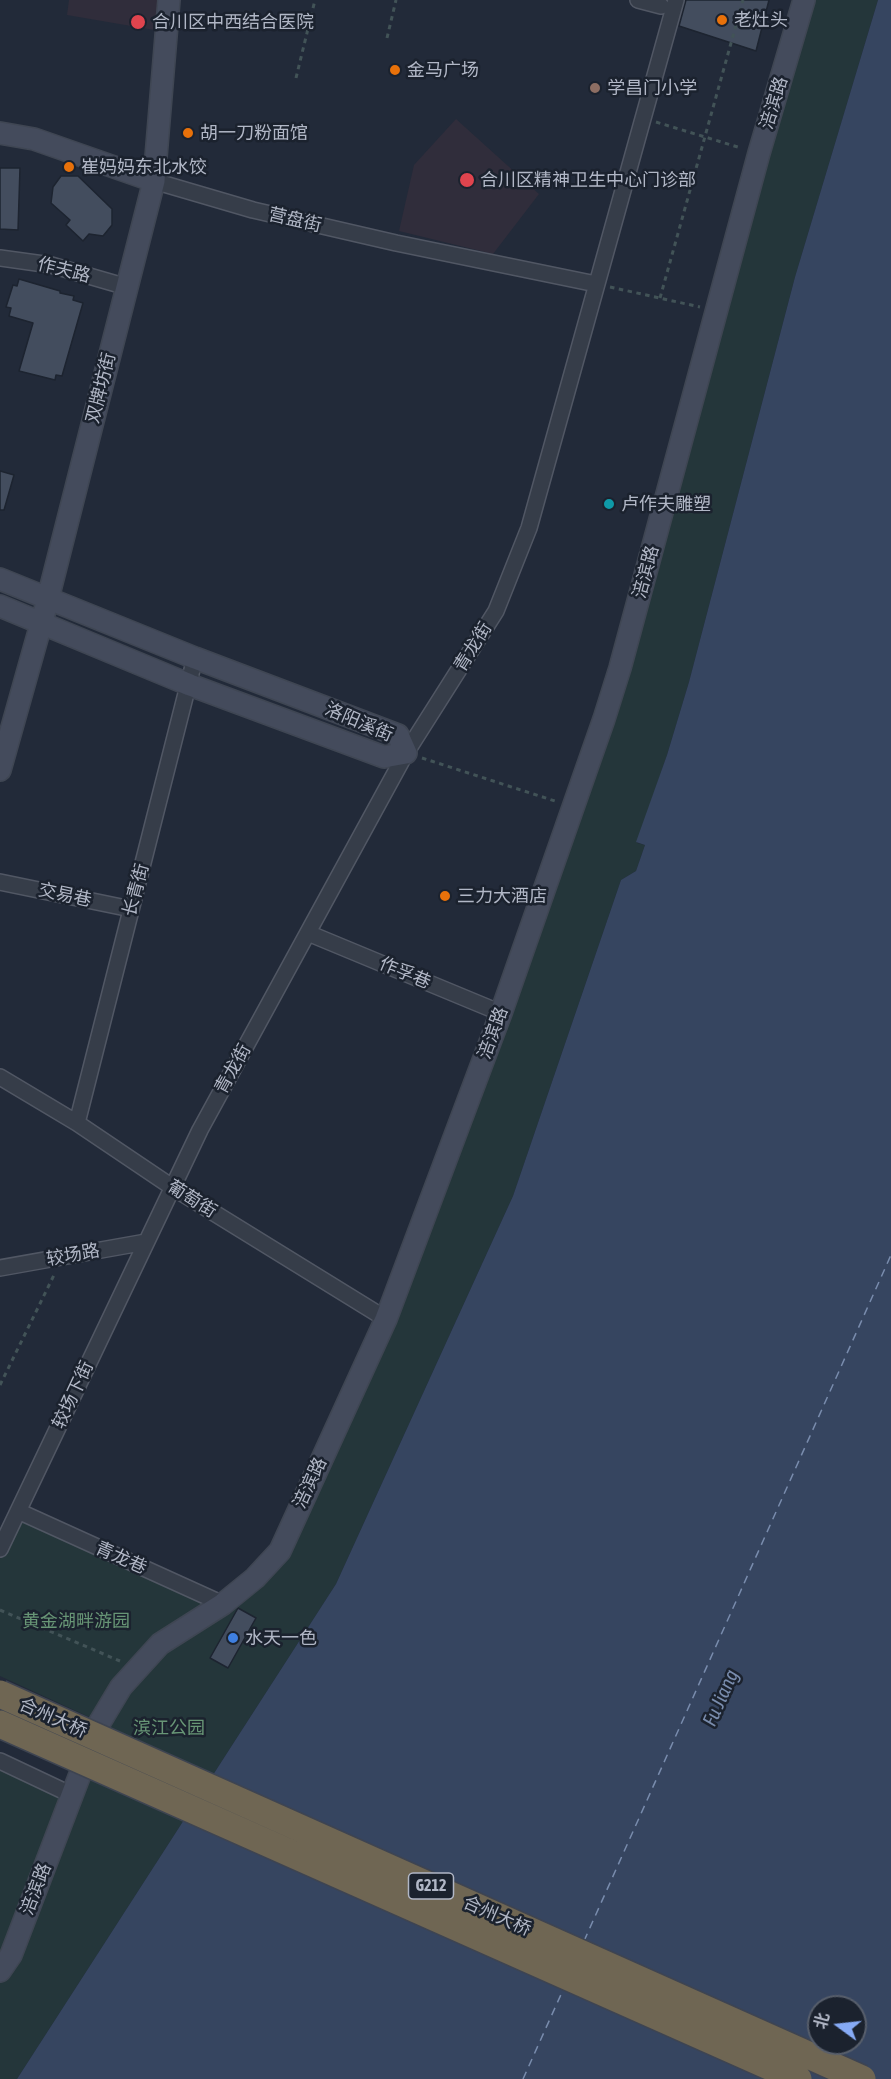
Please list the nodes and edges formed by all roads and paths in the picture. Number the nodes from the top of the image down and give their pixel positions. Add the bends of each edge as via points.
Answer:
1 (169, 0) edge
2 (315, 0) edge
3 (396, 0) edge
4 (638, 0) edge
5 (676, 0) edge
6 (743, 0) edge
7 (804, 0) edge
8 (661, 6) dead end
9 (387, 38) dead end
10 (296, 78) dead end
11 (643, 117) junction
12 (0, 133) edge
13 (704, 137) junction
14 (759, 153) junction
15 (154, 181) junction
16 (0, 258) edge
17 (596, 284) junction
18 (127, 287) junction
19 (660, 298) junction
20 (716, 312) junction
21 (0, 579) edge
22 (47, 599) junction
23 (0, 606) edge
24 (41, 623) junction
25 (195, 658) junction
26 (190, 685) junction
27 (406, 753) junction
28 (0, 770) edge
29 (575, 807) junction
30 (0, 882) edge
31 (131, 909) junction
32 (308, 933) junction
33 (501, 1013) junction
34 (0, 1077) edge
35 (77, 1123) junction
36 (172, 1187) junction
37 (146, 1242) junction
38 (64, 1256) junction
39 (0, 1268) edge
40 (386, 1319) junction
41 (0, 1384) edge
42 (18, 1511) junction
43 (0, 1547) edge
44 (223, 1604) junction
45 (0, 1610) edge
46 (138, 1669) junction
47 (0, 1694) edge
48 (0, 1724) edge
49 (0, 1761) edge
50 (72, 1795) junction
51 (0, 1971) edge
52 (798, 2079) edge
53 (862, 2079) edge

1 - 15 main road, 双牌坊街
2 - 10 path
3 - 9 path
4 - 8 street
5 - 11 street, 青龙街
6 - 13 path
7 - 14 main road, 涪滨路
11 - 13 path
11 - 17 street, 青龙街
12 - 15 main road, 营盘街 via 34,139
13 - 14 path
13 - 19 path
14 - 20 main road, 涪滨路
15 - 17 street, 营盘街 via 253,210
15 - 18 main road, 双牌坊街
16 - 18 street, 作夫路 via 51,265
17 - 19 path
17 - 27 street, 青龙街 via 529,528 496,611
18 - 22 main road, 双牌坊街
19 - 20 path
20 - 29 main road, 涪滨路 via 620,668
21 - 22 main road, 洛阳溪街
22 - 24 main road, 双牌坊街
22 - 25 main road, 洛阳溪街
23 - 24 main road, 洛阳溪街
24 - 26 main road, 洛阳溪街
24 - 28 main road, 双牌坊街
25 - 26 street, 长青街
25 - 27 main road, 洛阳溪街 via 398,735
26 - 27 main road, 洛阳溪街 via 384,757
26 - 31 street, 长青街
27 - 29 path
27 - 32 street, 青龙街
29 - 33 main road, 涪滨路
30 - 31 street, 交易巷
31 - 35 street, 长青街
32 - 33 street, 作孚巷
32 - 36 street, 青龙街
33 - 40 main road, 涪滨路
34 - 35 street, 葡萄街
35 - 36 street, 葡萄街
36 - 37 street, 青龙街
36 - 40 street, 葡萄街
37 - 38 street, 较场路
37 - 42 street, 较场下街
38 - 39 street, 较场路
38 - 41 path
40 - 44 main road, 涪滨路 via 280,1551
42 - 43 street, 较场下街
42 - 44 street, 青龙巷
44 - 46 main road, 涪滨路 via 160,1644
45 - 46 path
46 - 50 main road, 涪滨路 via 121,1687 100,1722
47 - 53 highway, 合州大桥 / G212, bridge
48 - 52 highway, 合州大桥 / G212, bridge
49 - 50 street
50 - 51 main road, 涪滨路 via 11,1955

